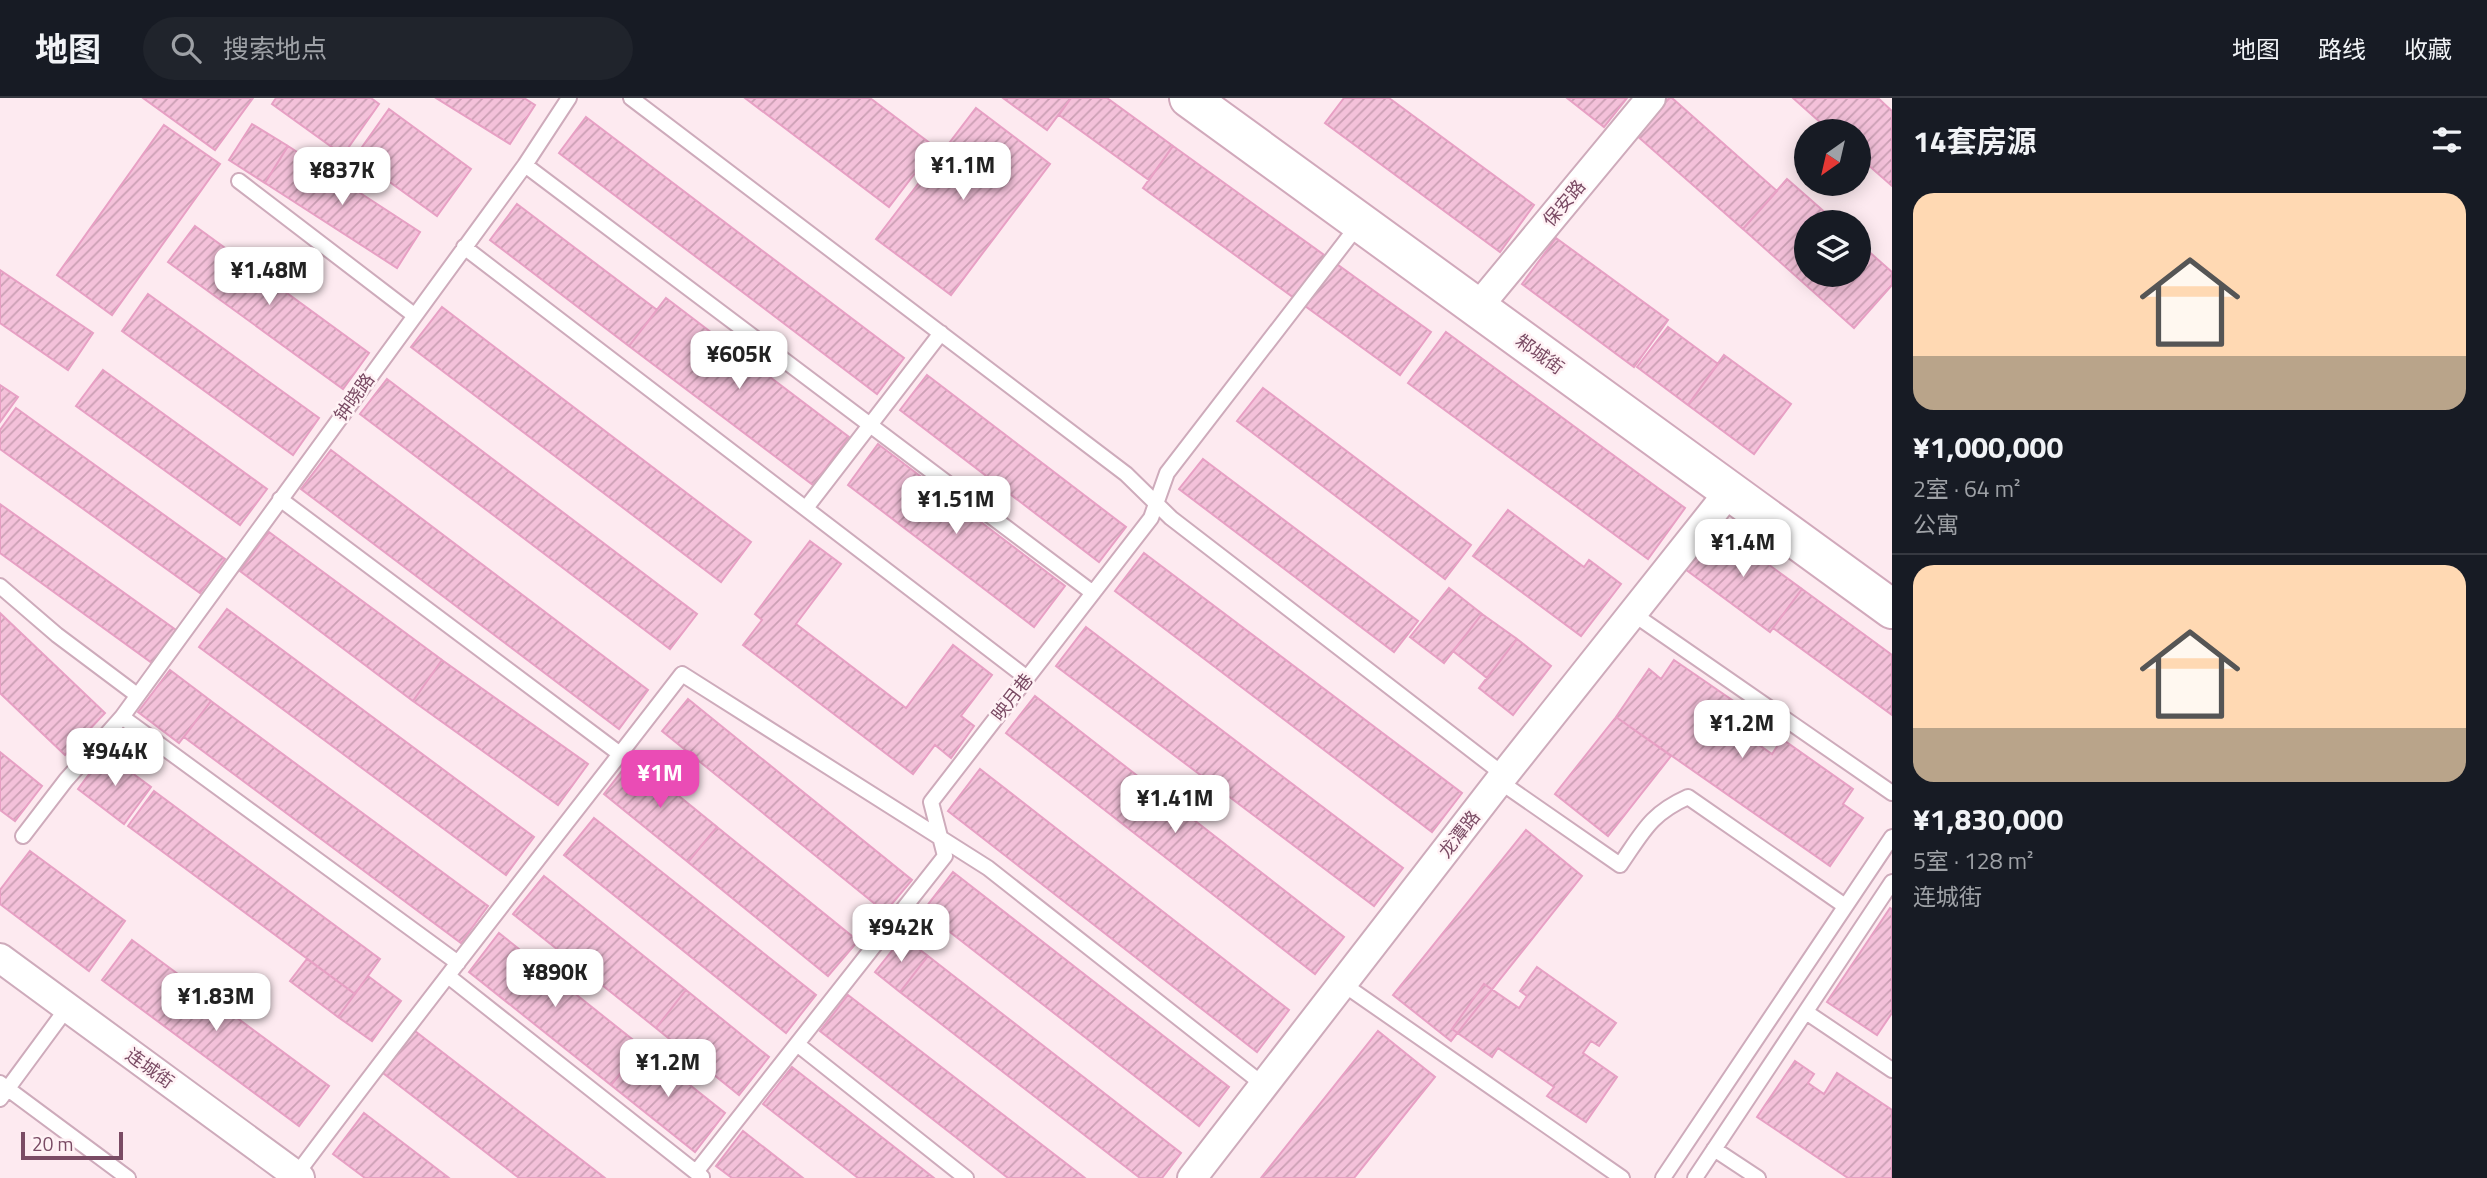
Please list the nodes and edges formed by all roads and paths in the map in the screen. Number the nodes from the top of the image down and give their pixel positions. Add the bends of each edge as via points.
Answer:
1 (569, 98) edge
2 (631, 98) edge
3 (1189, 98) edge
4 (1651, 98) edge
5 (525, 165) junction
6 (239, 181) dead end
7 (1360, 223) junction
8 (464, 247) junction
9 (1477, 308) junction
10 (414, 315) junction
11 (941, 333) junction
12 (870, 425) junction
13 (1729, 492) junction
14 (280, 499) junction
15 (1156, 504) junction
16 (806, 508) junction
17 (0, 586) edge
18 (1094, 593) junction
19 (1892, 609) edge
20 (1632, 613) junction
21 (1027, 678) junction
22 (137, 695) junction
23 (121, 717) junction
24 (620, 754) junction
25 (1502, 778) junction
26 (1892, 793) edge
27 (23, 836) dead end
28 (1892, 837) edge
29 (940, 838) junction
30 (1892, 882) edge
31 (1845, 906) junction
32 (0, 958) edge
33 (458, 963) junction
34 (448, 976) junction
35 (1343, 984) junction
36 (67, 1008) junction
37 (1806, 1012) junction
38 (797, 1044) junction
39 (1892, 1070) edge
40 (1265, 1086) junction
41 (2, 1090) edge
42 (1714, 1149) junction
43 (289, 1174) edge
44 (700, 1175) edge
45 (128, 1178) edge
46 (967, 1178) edge
47 (1192, 1178) edge
48 (1622, 1178) edge
49 (1663, 1178) edge
50 (1695, 1178) edge
51 (1758, 1178) edge

1 - 5 lane, 钟晓路
2 - 11 lane
3 - 7 street, 邾城街
4 - 9 street, 保安路
5 - 8 lane, 钟晓路
5 - 12 lane
6 - 10 lane
7 - 9 street, 邾城街
7 - 15 lane, 映月巷 via 1167,473
8 - 10 lane, 钟晓路
8 - 16 lane
9 - 13 street, 邾城街
10 - 14 lane, 钟晓路
11 - 12 lane
11 - 15 lane via 1126,474
12 - 16 lane
12 - 18 lane
13 - 19 street, 邾城街
13 - 20 street, 龙潭路
14 - 22 lane, 钟晓路
14 - 24 lane
15 - 18 lane, 映月巷 via 1151,518
15 - 25 lane
16 - 21 lane
17 - 22 lane
18 - 21 lane, 映月巷
20 - 25 street, 龙潭路
20 - 26 lane
21 - 29 lane, 映月巷 via 931,802
22 - 23 lane, 钟晓路
23 - 27 lane, 钟晓路
23 - 33 lane
24 - 29 lane via 682,674
24 - 33 lane
25 - 31 lane via 1620,865 1665,807 1688,797
25 - 35 street, 龙潭路
28 - 31 lane
29 - 38 lane, 映月巷 via 944,856
29 - 40 lane via 988,868
30 - 37 lane
31 - 49 lane
32 - 36 street, 连城街
33 - 34 lane
34 - 43 lane
34 - 44 lane
35 - 40 street, 龙潭路
35 - 48 lane
36 - 41 lane
36 - 43 street, 连城街
37 - 39 lane
37 - 42 lane
38 - 44 lane, 映月巷
38 - 46 lane
40 - 47 street, 龙潭路
41 - 45 lane
42 - 50 lane
42 - 51 lane

